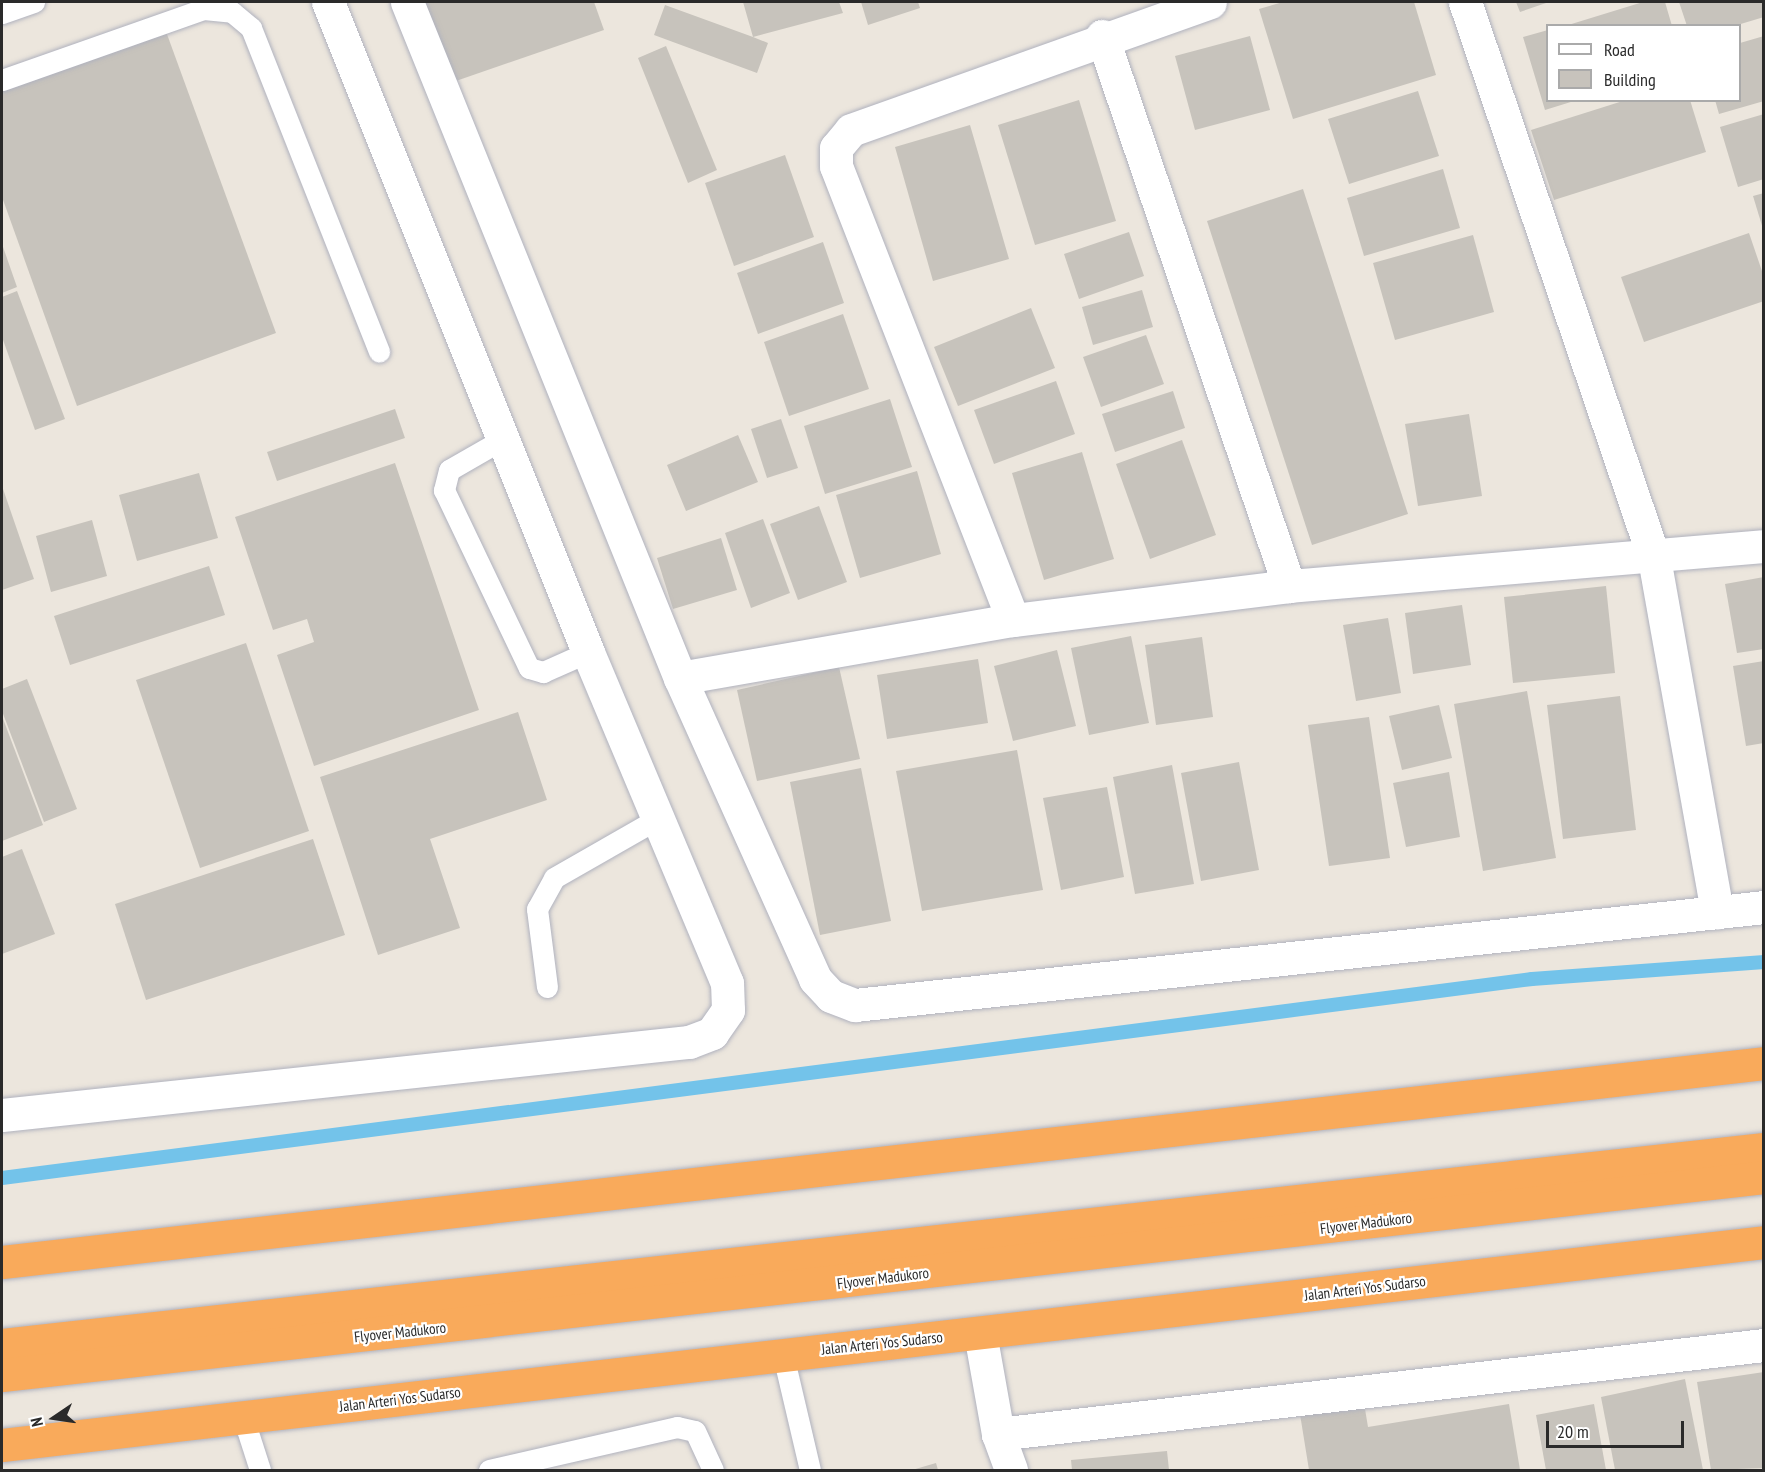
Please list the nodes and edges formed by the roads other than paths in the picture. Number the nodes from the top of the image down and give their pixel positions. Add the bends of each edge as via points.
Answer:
1 (34, 2) edge
2 (328, 2) edge
3 (407, 2) edge
4 (1210, 2) edge
5 (1465, 2) edge
6 (2, 13) edge
7 (1102, 36) junction
8 (2, 80) edge
9 (379, 352) dead end
10 (503, 439) junction
11 (1764, 546) edge
12 (1654, 558) junction
13 (1289, 586) junction
14 (1013, 620) junction
15 (588, 652) junction
16 (680, 678) junction
17 (657, 819) junction
18 (1764, 907) edge
19 (1717, 912) junction
20 (547, 987) dead end
21 (1764, 1063) edge
22 (2, 1115) edge
23 (1764, 1149) edge
24 (1764, 1177) edge
25 (1764, 1242) edge
26 (2, 1262) edge
27 (980, 1332) junction
28 (2, 1345) edge
29 (1764, 1345) edge
30 (783, 1354) junction
31 (2, 1375) edge
32 (243, 1417) junction
33 (998, 1434) junction
34 (2, 1445) edge
35 (260, 1470) edge
36 (489, 1470) edge
37 (713, 1470) edge
38 (810, 1470) edge
39 (1011, 1470) edge

1 - 6 lane
2 - 10 street
3 - 16 street
4 - 7 street
5 - 12 street
7 - 13 street
7 - 14 street via 851,130 835,156
8 - 9 lane via 204,9 232,12 251,28
10 - 15 street
10 - 15 lane via 449,470 444,490 529,668 543,672
11 - 12 street
12 - 13 street
12 - 19 street
13 - 14 street
14 - 16 street
15 - 17 street
16 - 19 street via 815,979 840,1002 855,1005
17 - 20 lane via 554,878 537,909
17 - 22 street via 727,982 726,1017 701,1038
18 - 19 street
21 - 26 highway
23 - 28 highway, Flyover Madukoro
24 - 31 highway, Flyover Madukoro
25 - 27 highway, Jalan Arteri Yos Sudarso
27 - 30 highway, Jalan Arteri Yos Sudarso
27 - 33 street
29 - 33 street
30 - 32 highway, Jalan Arteri Yos Sudarso
30 - 38 lane
32 - 34 highway, Jalan Arteri Yos Sudarso
32 - 35 lane
33 - 39 street
36 - 37 lane via 676,1427 696,1431

